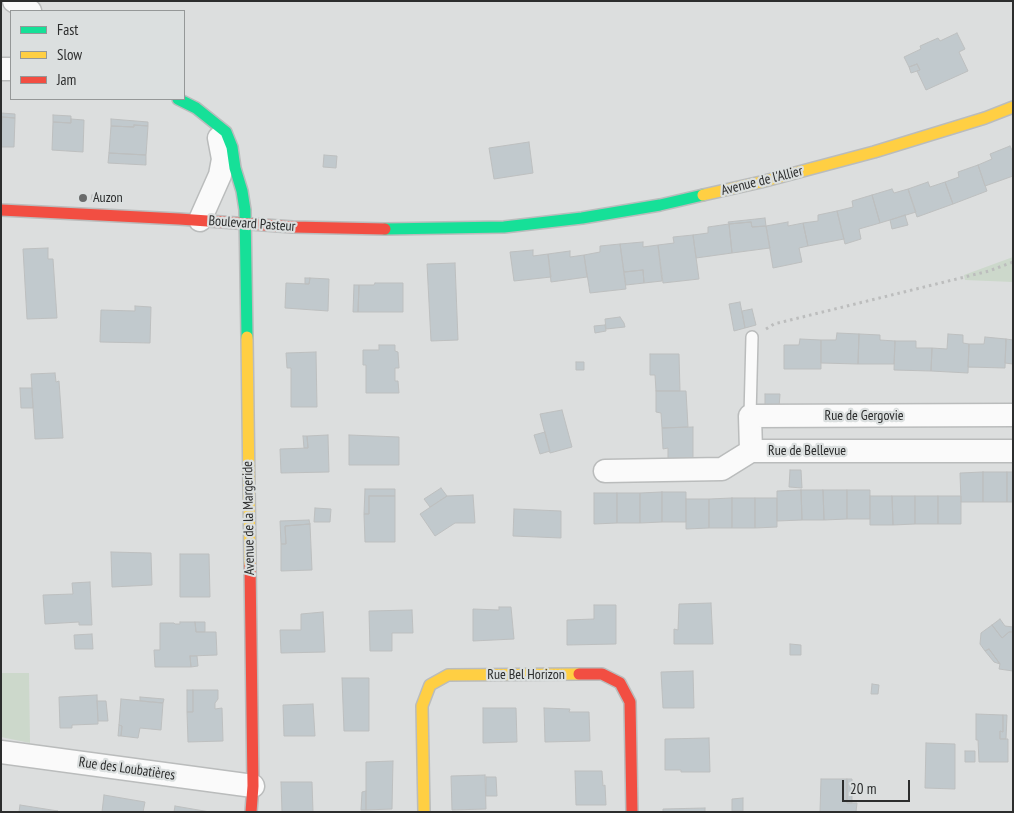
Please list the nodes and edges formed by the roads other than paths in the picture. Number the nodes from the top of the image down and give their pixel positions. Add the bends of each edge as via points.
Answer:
1 (14, 1) edge
2 (28, 10) edge
3 (180, 100) edge
4 (1013, 107) edge
5 (212, 121) junction
6 (1, 210) edge
7 (200, 220) junction
8 (245, 223) junction
9 (504, 227) joint
10 (752, 337) road end
11 (1013, 415) edge
12 (750, 416) junction
13 (751, 451) junction
14 (1013, 451) edge
15 (605, 470) dead end
16 (1, 752) edge
17 (253, 786) junction
18 (251, 812) edge
19 (424, 812) edge
20 (632, 812) edge

1 - 2 street
3 - 5 street, Avenue de la Margeride
4 - 9 street, Avenue de l'Allier via 874,152 761,182 660,205
5 - 7 street via 223,159 220,175
5 - 8 street, Avenue de la Margeride via 226,132 232,147
6 - 7 street, Boulevard Pasteur
7 - 8 street, Boulevard Pasteur
8 - 9 street, Boulevard Pasteur via 404,230
8 - 17 street, Avenue de la Margeride
10 - 12 lane
11 - 12 street, Rue de Gergovie
12 - 13 street
13 - 14 street, Rue de Bellevue
13 - 15 street, Rue de Bellevue via 722,469
16 - 17 street, Rue des Loubatières
17 - 18 street, Avenue de la Margeride
19 - 20 street, Rue Bel Horizon via 422,706 430,685 448,675 602,674 620,683 630,702

